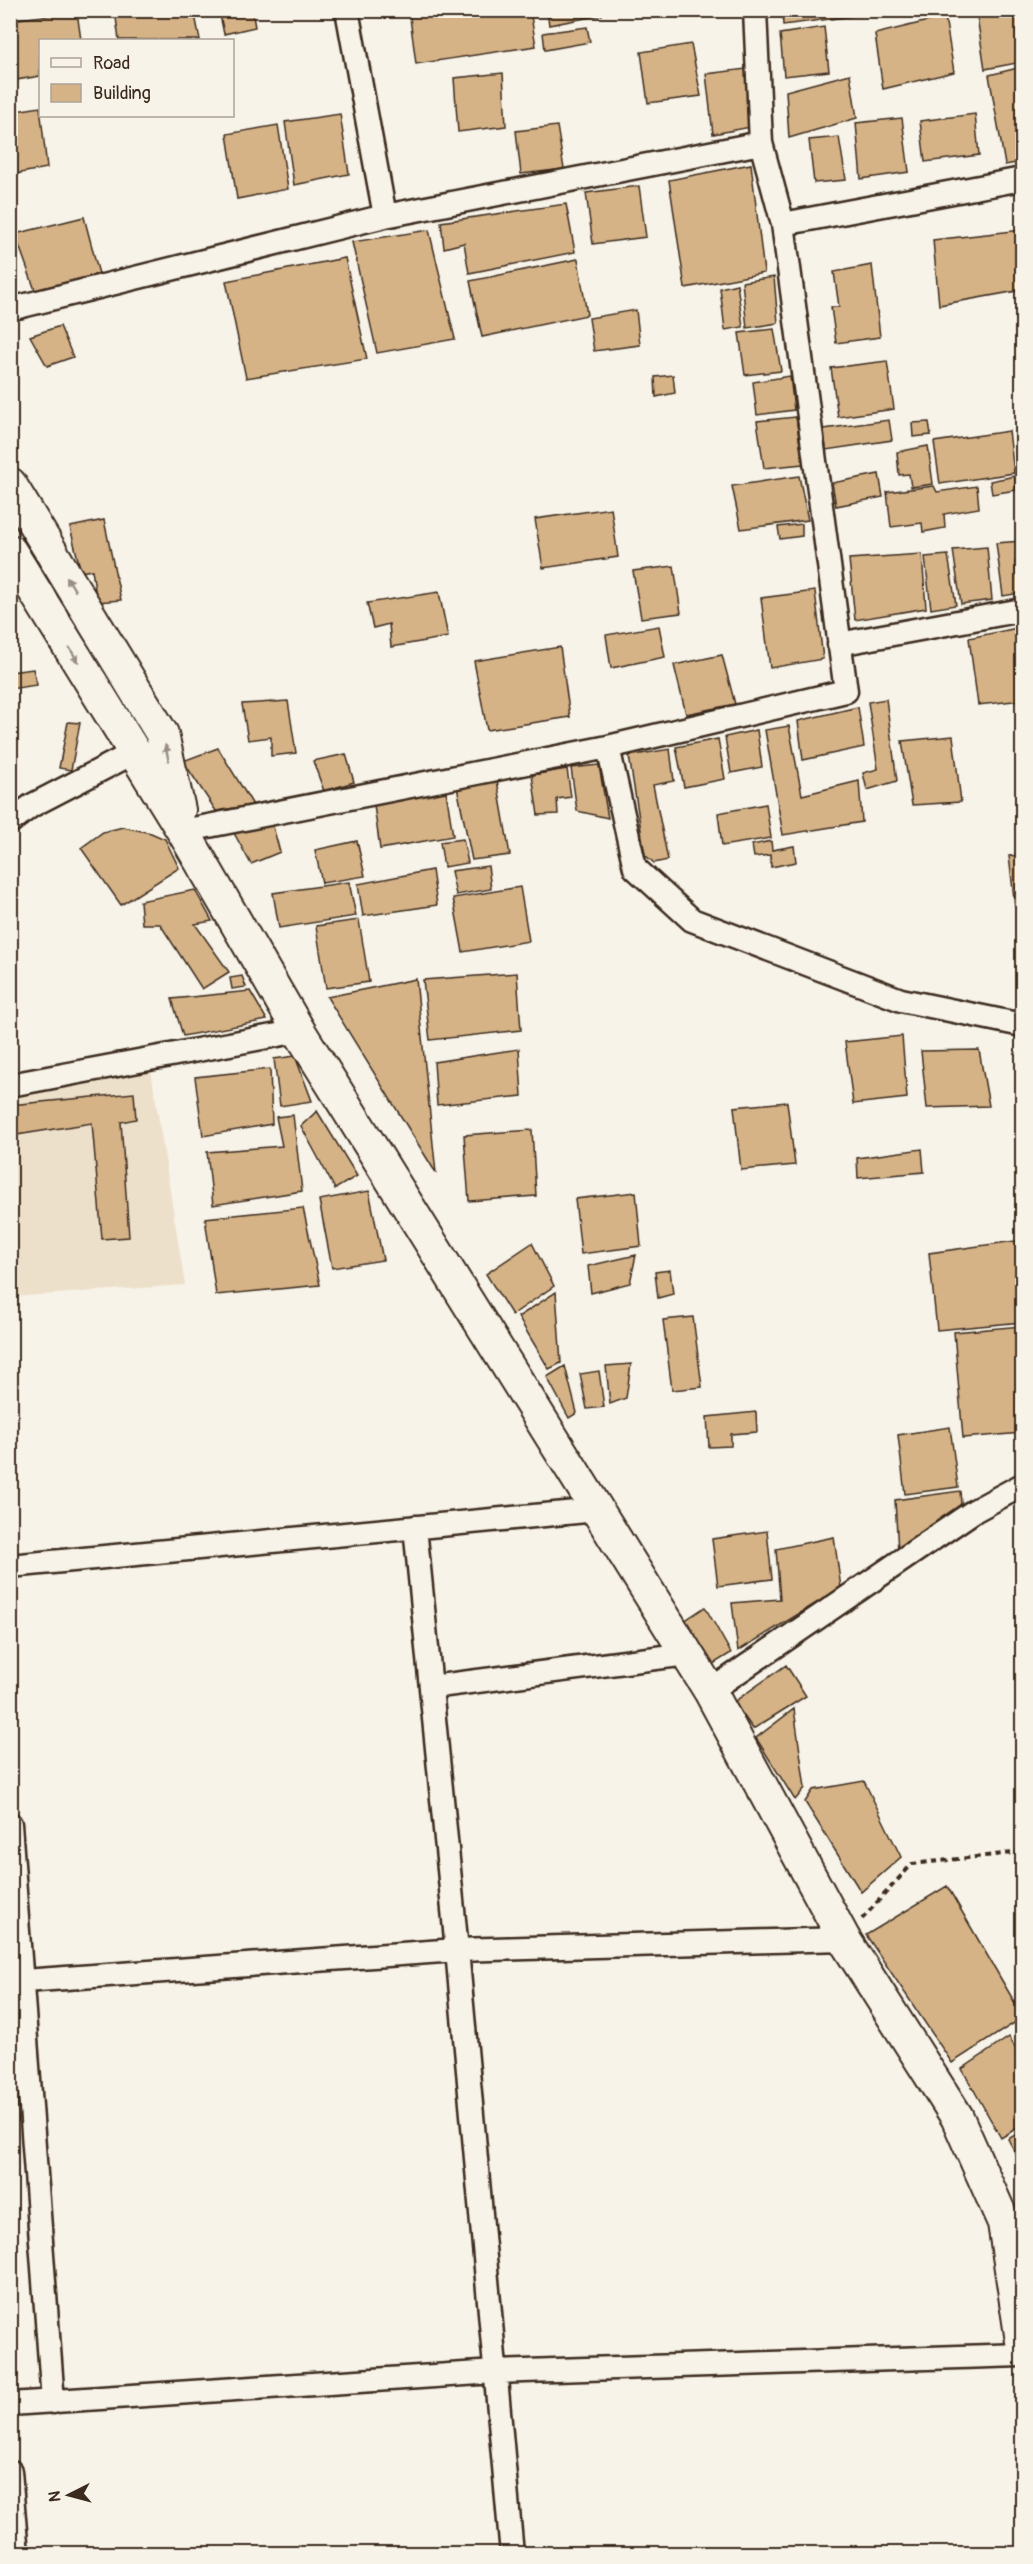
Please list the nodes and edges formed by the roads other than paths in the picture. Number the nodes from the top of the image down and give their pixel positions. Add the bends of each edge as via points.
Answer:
1 (347, 10) edge
2 (755, 10) edge
3 (761, 143) junction
4 (1023, 179) edge
5 (385, 216) junction
6 (783, 224) junction
7 (10, 309) edge
8 (10, 484) edge
9 (10, 551) edge
10 (1023, 610) edge
11 (839, 644) junction
12 (608, 747) junction
13 (133, 753) junction
14 (10, 822) edge
15 (183, 831) junction
16 (1023, 1024) edge
17 (299, 1031) junction
18 (10, 1085) edge
19 (1023, 1485) edge
20 (597, 1510) junction
21 (415, 1527) junction
22 (10, 1566) edge
23 (687, 1654) junction
24 (431, 1687) junction
25 (710, 1691) junction
26 (10, 1824) edge
27 (844, 1939) junction
28 (457, 1950) junction
29 (17, 1982) edge
30 (1023, 2341) edge
31 (1023, 2355) edge
32 (495, 2372) junction
33 (53, 2402) junction
34 (10, 2404) edge
35 (10, 2471) edge
36 (17, 2553) edge
37 (512, 2553) edge

1 - 5 street
2 - 3 street
3 - 5 street
3 - 6 street
4 - 6 street
5 - 7 street
6 - 11 street
15 -> 8 street via 162,734
9 -> 13 street
10 - 11 street
11 - 12 street via 846,691
12 - 15 street
12 - 16 street via 635,868 692,920 901,1000
13 - 14 street via 31,806
13 - 15 street
15 - 17 street
17 - 18 street
17 - 20 street
19 - 25 street via 974,1510
20 - 21 street
20 - 23 street
21 - 22 street
21 - 24 street
23 - 24 street
23 - 25 street
24 - 28 street
25 - 27 street
26 - 29 street
27 - 28 street
27 - 30 street via 957,2117 990,2191 1004,2223
28 - 29 street
28 - 32 street
29 - 33 street
31 - 32 street
32 - 33 street
32 - 37 street
33 - 34 street
35 - 36 street

